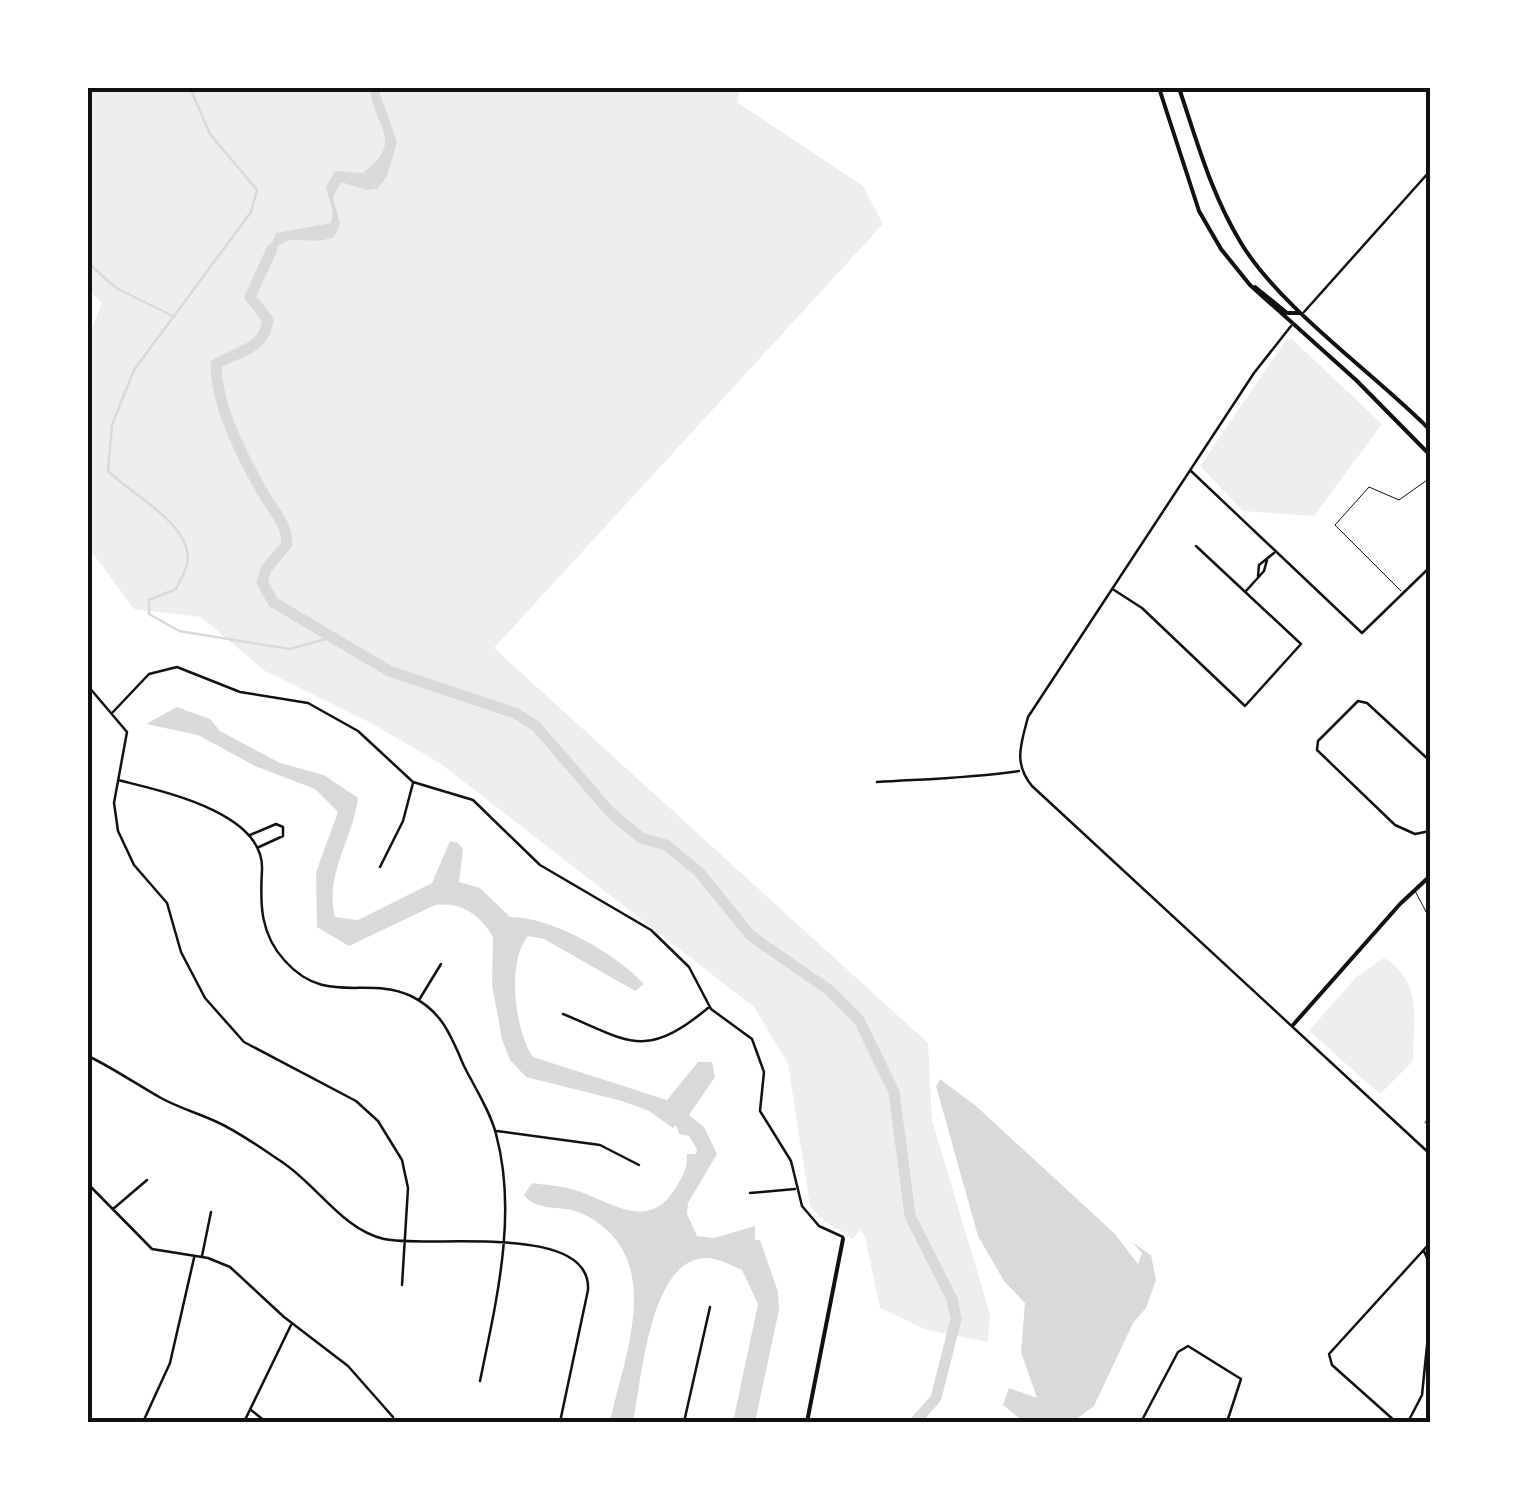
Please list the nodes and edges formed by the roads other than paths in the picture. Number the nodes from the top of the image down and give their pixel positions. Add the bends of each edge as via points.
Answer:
1 (1159, 88) edge
2 (1179, 88) edge
3 (1430, 171) edge
4 (1250, 284) junction
5 (1303, 314) junction
6 (1293, 325) junction
7 (1396, 397) junction
8 (1386, 410) junction
9 (1430, 430) edge
10 (1430, 455) edge
11 (1190, 470) junction
12 (1430, 478) edge
13 (1196, 546) dead end
14 (1276, 551) junction
15 (1430, 567) edge
16 (1113, 590) junction
17 (1246, 591) junction
18 (1401, 591) junction
19 (88, 686) edge
20 (113, 712) junction
21 (1430, 761) edge
22 (1020, 770) junction
23 (118, 780) junction
24 (413, 782) junction
25 (876, 782) dead end
26 (1430, 830) edge
27 (250, 836) junction
28 (1430, 840) edge
29 (258, 848) junction
30 (380, 868) dead end
31 (1430, 876) edge
32 (1414, 889) junction
33 (1430, 918) edge
34 (441, 964) dead end
35 (419, 1000) junction
36 (709, 1006) junction
37 (562, 1014) dead end
38 (1293, 1025) junction
39 (88, 1056) edge
40 (1430, 1116) edge
41 (1425, 1122) dead end
42 (495, 1130) junction
43 (1430, 1154) edge
44 (639, 1165) dead end
45 (146, 1180) dead end
46 (88, 1184) edge
47 (797, 1189) junction
48 (750, 1193) dead end
49 (112, 1210) junction
50 (211, 1212) dead end
51 (844, 1239) joint
52 (502, 1242) junction
53 (405, 1243) junction
54 (1430, 1243) edge
55 (1424, 1250) junction
56 (194, 1257) junction
57 (201, 1257) junction
58 (1430, 1265) edge
59 (402, 1285) dead end
60 (710, 1307) dead end
61 (1430, 1316) edge
62 (292, 1324) junction
63 (480, 1381) dead end
64 (250, 1409) junction
65 (394, 1416) dead end
66 (143, 1422) edge
67 (244, 1422) edge
68 (266, 1422) edge
69 (560, 1422) edge
70 (684, 1422) edge
71 (807, 1422) edge
72 (1141, 1422) edge
73 (1228, 1422) edge
74 (1396, 1422) edge
75 (1408, 1422) edge

1 - 4 main road via 1207,229
2 - 5 main road via 1218,201 1242,246
3 - 5 street
4 - 5 main road via 1287,313
4 - 6 main road
5 - 7 main road
6 - 8 main road
6 - 11 street
7 - 8 main road
7 - 9 main road
8 - 10 main road
11 - 14 street
11 - 16 street
12 - 18 lane via 1394,501 1369,487 1335,525
13 - 17 street
14 - 17 street
14 - 18 street via 1362,633
15 - 18 street
16 - 17 street via 1142,608 1245,706 1300,644
16 - 22 street via 1028,718
19 - 20 street
20 - 23 street via 127,732
20 - 24 street via 149,674 178,667 240,692 308,702 334,714
21 - 26 street via 1358,701 1318,741 1317,750 1395,825 1415,834
22 - 25 street
22 - 38 street
23 - 27 street via 184,798
23 - 53 street via 114,816 124,848 167,903 192,977 216,1014 261,1052 356,1100 398,1151 408,1188
24 - 30 street
24 - 36 street via 473,800 540,865 651,930 689,967
26 - 28 street
27 - 29 street
27 - 29 street via 276,824 282,828 282,836
29 - 35 street via 262,918 289,966 331,989 390,990
31 - 32 main road
32 - 33 lane
32 - 38 main road
34 - 35 street
35 - 42 street via 447,1027
36 - 37 street via 660,1036 629,1044
36 - 47 street via 756,1046 764,1072 760,1111 791,1161
38 - 43 street
39 - 53 street via 220,1123 284,1164 367,1234
40 - 41 lane
42 - 44 street via 600,1146
42 - 52 street via 506,1190
45 - 49 street
46 - 49 street
47 - 48 street
47 - 51 street via 808,1217
49 - 56 street via 152,1249
50 - 57 street
51 - 71 main road
52 - 53 street
52 - 63 street
52 - 69 street via 564,1253 585,1268 588,1290
53 - 59 street
54 - 55 street
55 - 58 street
55 - 74 street via 1329,1358
56 - 57 street
56 - 66 street via 170,1362
57 - 62 street via 230,1267
60 - 70 street
61 - 75 street via 1422,1395
62 - 64 street
62 - 65 street via 348,1366
64 - 67 street
64 - 68 street
72 - 73 street via 1186,1346 1241,1379

